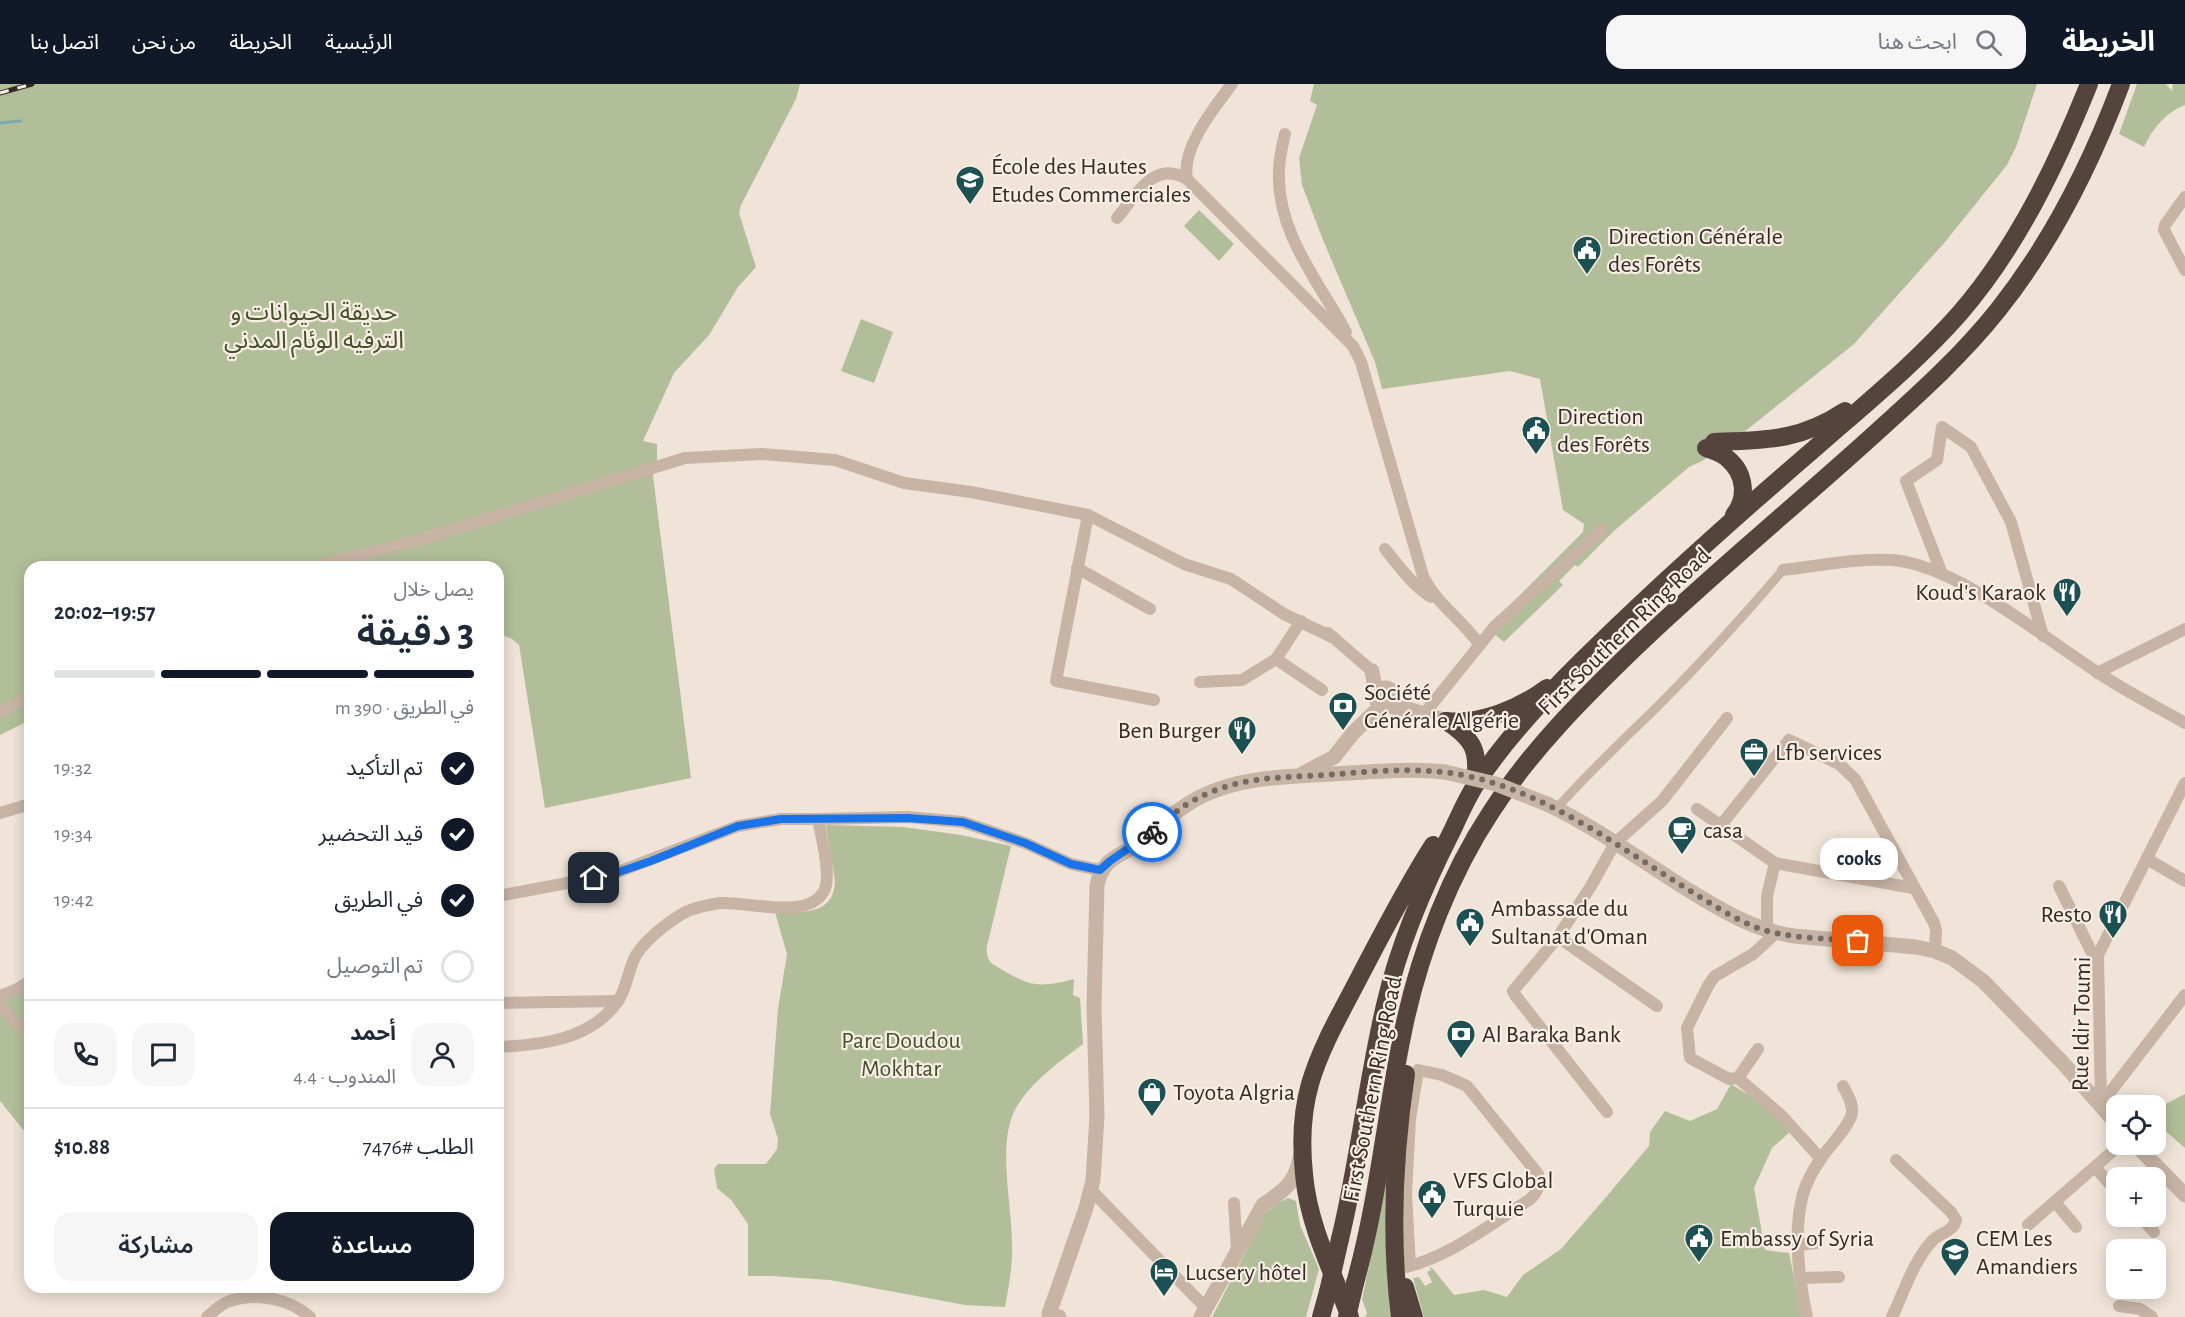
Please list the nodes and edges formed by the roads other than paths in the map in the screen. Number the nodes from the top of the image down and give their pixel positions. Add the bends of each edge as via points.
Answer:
1 (1232, 84) edge
2 (2090, 84) edge
3 (2121, 84) edge
4 (1285, 134) dead end
5 (1186, 179) junction
6 (2185, 197) edge
7 (1117, 218) dead end
8 (2185, 270) edge
9 (1353, 346) junction
10 (1923, 352) junction
11 (1088, 514) junction
12 (1602, 530) dead end
13 (1708, 544) junction
14 (1385, 549) dead end
15 (335, 561) edge
16 (1077, 568) junction
17 (1783, 570) joint
18 (1942, 574) junction
19 (1440, 603) junction
20 (1150, 609) dead end
21 (1301, 616) junction
22 (2185, 629) edge
23 (2043, 636) junction
24 (1479, 644) junction
25 (1276, 659) junction
26 (1581, 661) junction
27 (1372, 672) joint
28 (2097, 673) junction
29 (1200, 682) dead end
30 (1322, 690) dead end
31 (1383, 698) junction
32 (24, 699) edge
33 (1154, 700) dead end
34 (0, 712) edge
35 (1418, 712) junction
36 (1726, 718) dead end
37 (1446, 721) junction
38 (2185, 723) edge
39 (1334, 757) junction
40 (1385, 771) junction
41 (1297, 777) junction
42 (2185, 783) edge
43 (1475, 785) junction
44 (24, 806) edge
45 (1552, 806) junction
46 (1697, 809) dead end
47 (0, 813) edge
48 (818, 819) junction
49 (1721, 825) junction
50 (1615, 843) junction
51 (2147, 859) junction
52 (1775, 863) junction
53 (1100, 870) junction
54 (2185, 881) edge
55 (2059, 886) dead end
56 (1913, 888) junction
57 (504, 895) edge
58 (1434, 929) junction
59 (1772, 932) junction
60 (1558, 937) junction
61 (1935, 951) junction
62 (2098, 955) junction
63 (24, 986) edge
64 (2185, 995) edge
65 (0, 996) edge
66 (618, 1001) junction
67 (504, 1003) edge
68 (0, 1005) edge
69 (1657, 1006) dead end
70 (24, 1028) edge
71 (504, 1046) edge
72 (1758, 1049) dead end
73 (1738, 1078) junction
74 (1843, 1086) dead end
75 (2101, 1104) junction
76 (2106, 1110) edge
77 (1607, 1112) dead end
78 (1303, 1140) junction
79 (2109, 1155) edge
80 (2146, 1155) edge
81 (1821, 1159) junction
82 (1896, 1160) dead end
83 (2095, 1167) junction
84 (2106, 1180) edge
85 (1091, 1190) junction
86 (2185, 1195) edge
87 (1395, 1200) junction
88 (2055, 1202) junction
89 (1234, 1203) dead end
90 (2028, 1225) dead end
91 (2076, 1227) dead end
92 (2150, 1227) edge
93 (2154, 1232) dead end
94 (1816, 1244) dead end
95 (1797, 1245) junction
96 (1237, 1251) junction
97 (1406, 1267) junction
98 (1839, 1277) dead end
99 (1801, 1278) junction
100 (2119, 1306) dead end
101 (1203, 1312) edge
102 (1052, 1316) edge
103 (207, 1317) edge
104 (310, 1317) edge
105 (1321, 1317) edge
106 (1349, 1317) edge
107 (1400, 1317) edge
108 (1414, 1317) edge
109 (1807, 1317) edge
110 (1892, 1317) edge
111 (2152, 1317) edge

1 - 5 street via 1203,124 1187,160
2 - 10 highway, First Southern Ring Road via 2056,162 2004,251 1967,305
3 - 58 highway, First Southern Ring Road via 2079,184 2000,308 1924,389 1661,622 1598,683 1549,737 1488,816
4 - 9 street via 1279,173 1285,214 1300,255
5 - 7 street via 1170,172 1156,176
5 - 9 street
6 - 8 street via 2164,230
9 - 19 street via 1365,374 1422,576
10 - 13 highway, First Southern Ring Road
10 - 13 highway via 1843,412 1806,432 1710,445 1736,467 1743,500
11 - 15 street via 904,483 835,460 762,454 685,458 436,535
11 - 16 street
11 - 21 street via 1184,564 1231,579 1284,614
12 - 24 street
13 - 26 highway, First Southern Ring Road
14 - 19 street via 1422,591
16 - 20 street
16 - 33 street via 1056,681
17 - 18 street via 1893,560
17 - 45 street via 1738,623 1656,707
18 - 23 street via 1982,595
18 - 23 street via 1906,481 1937,460 1942,427 1971,447 2011,522
19 - 24 street
21 - 25 street
21 - 27 street via 1334,638
22 - 28 street
23 - 28 street
24 - 35 street
25 - 29 street via 1242,681
25 - 30 street
26 - 37 highway via 1517,706 1469,721
26 - 43 highway, First Southern Ring Road
27 - 31 street
28 - 38 street
31 - 35 street
31 - 39 street
32 - 34 street
35 - 37 street
36 - 50 street via 1662,801
37 - 43 highway via 1475,750
39 - 40 street via 1351,765
39 - 41 street
40 - 41 street
40 - 45 street, bridge via 1445,772 1496,784
41 - 53 street via 1268,777 1231,785 1194,800
42 - 51 street, Rue Idir Toumi
43 - 78 highway via 1394,911 1338,1018 1310,1083
43 - 105 highway, First Southern Ring Road, bridge via 1420,899 1391,981 1350,1194
44 - 47 street
45 - 50 street
46 - 49 street
48 - 53 street via 963,822 1071,864
48 - 57 street via 781,819 738,826 610,875
48 - 66 street via 827,874 824,891 818,897 789,909 721,903 684,913 635,956
49 - 52 street
49 - 56 street via 1786,743 1796,742 1839,764 1855,779
50 - 59 street via 1724,912
50 - 60 street
51 - 54 street
51 - 62 street, Rue Idir Toumi
52 - 56 street
52 - 59 street via 1767,896
53 - 85 street via 1095,991 1097,1116
55 - 62 street via 2091,951
56 - 61 street via 1936,930
58 - 87 highway via 1405,1081
58 - 106 highway, First Southern Ring Road, bridge via 1404,1024 1372,1215
59 - 61 street
59 - 73 street via 1753,954 1715,976 1687,1028 1690,1058 1729,1079
60 - 69 street
60 - 77 street via 1513,991
61 - 75 street via 1958,962 1988,986
62 - 75 street, Rue Idir Toumi
63 - 65 street
64 - 75 street
66 - 67 street
66 - 71 street via 579,1034 555,1041
68 - 70 street
72 - 73 street
73 - 81 street via 1781,1115
74 - 81 street via 1852,1113
75 - 76 street
78 - 96 street via 1294,1178 1263,1205
78 - 106 highway via 1304,1175 1312,1217
79 - 83 street
80 - 86 street
81 - 95 street via 1801,1200
82 - 110 street via 1956,1220 1952,1228 1933,1239 1917,1261
83 - 84 street
83 - 88 street
85 - 101 street
85 - 102 street
87 - 97 highway
87 - 107 highway
88 - 90 street
88 - 91 street
89 - 96 street
92 - 93 street
94 - 95 street
95 - 99 street
96 - 101 street
97 - 97 street via 1410,1119 1418,1070 1467,1086 1538,1174 1539,1186 1538,1193 1529,1200 1433,1259
97 - 108 highway
98 - 99 street
99 - 109 street
100 - 111 street via 2140,1309
103 - 104 street via 229,1301 257,1297 288,1302

